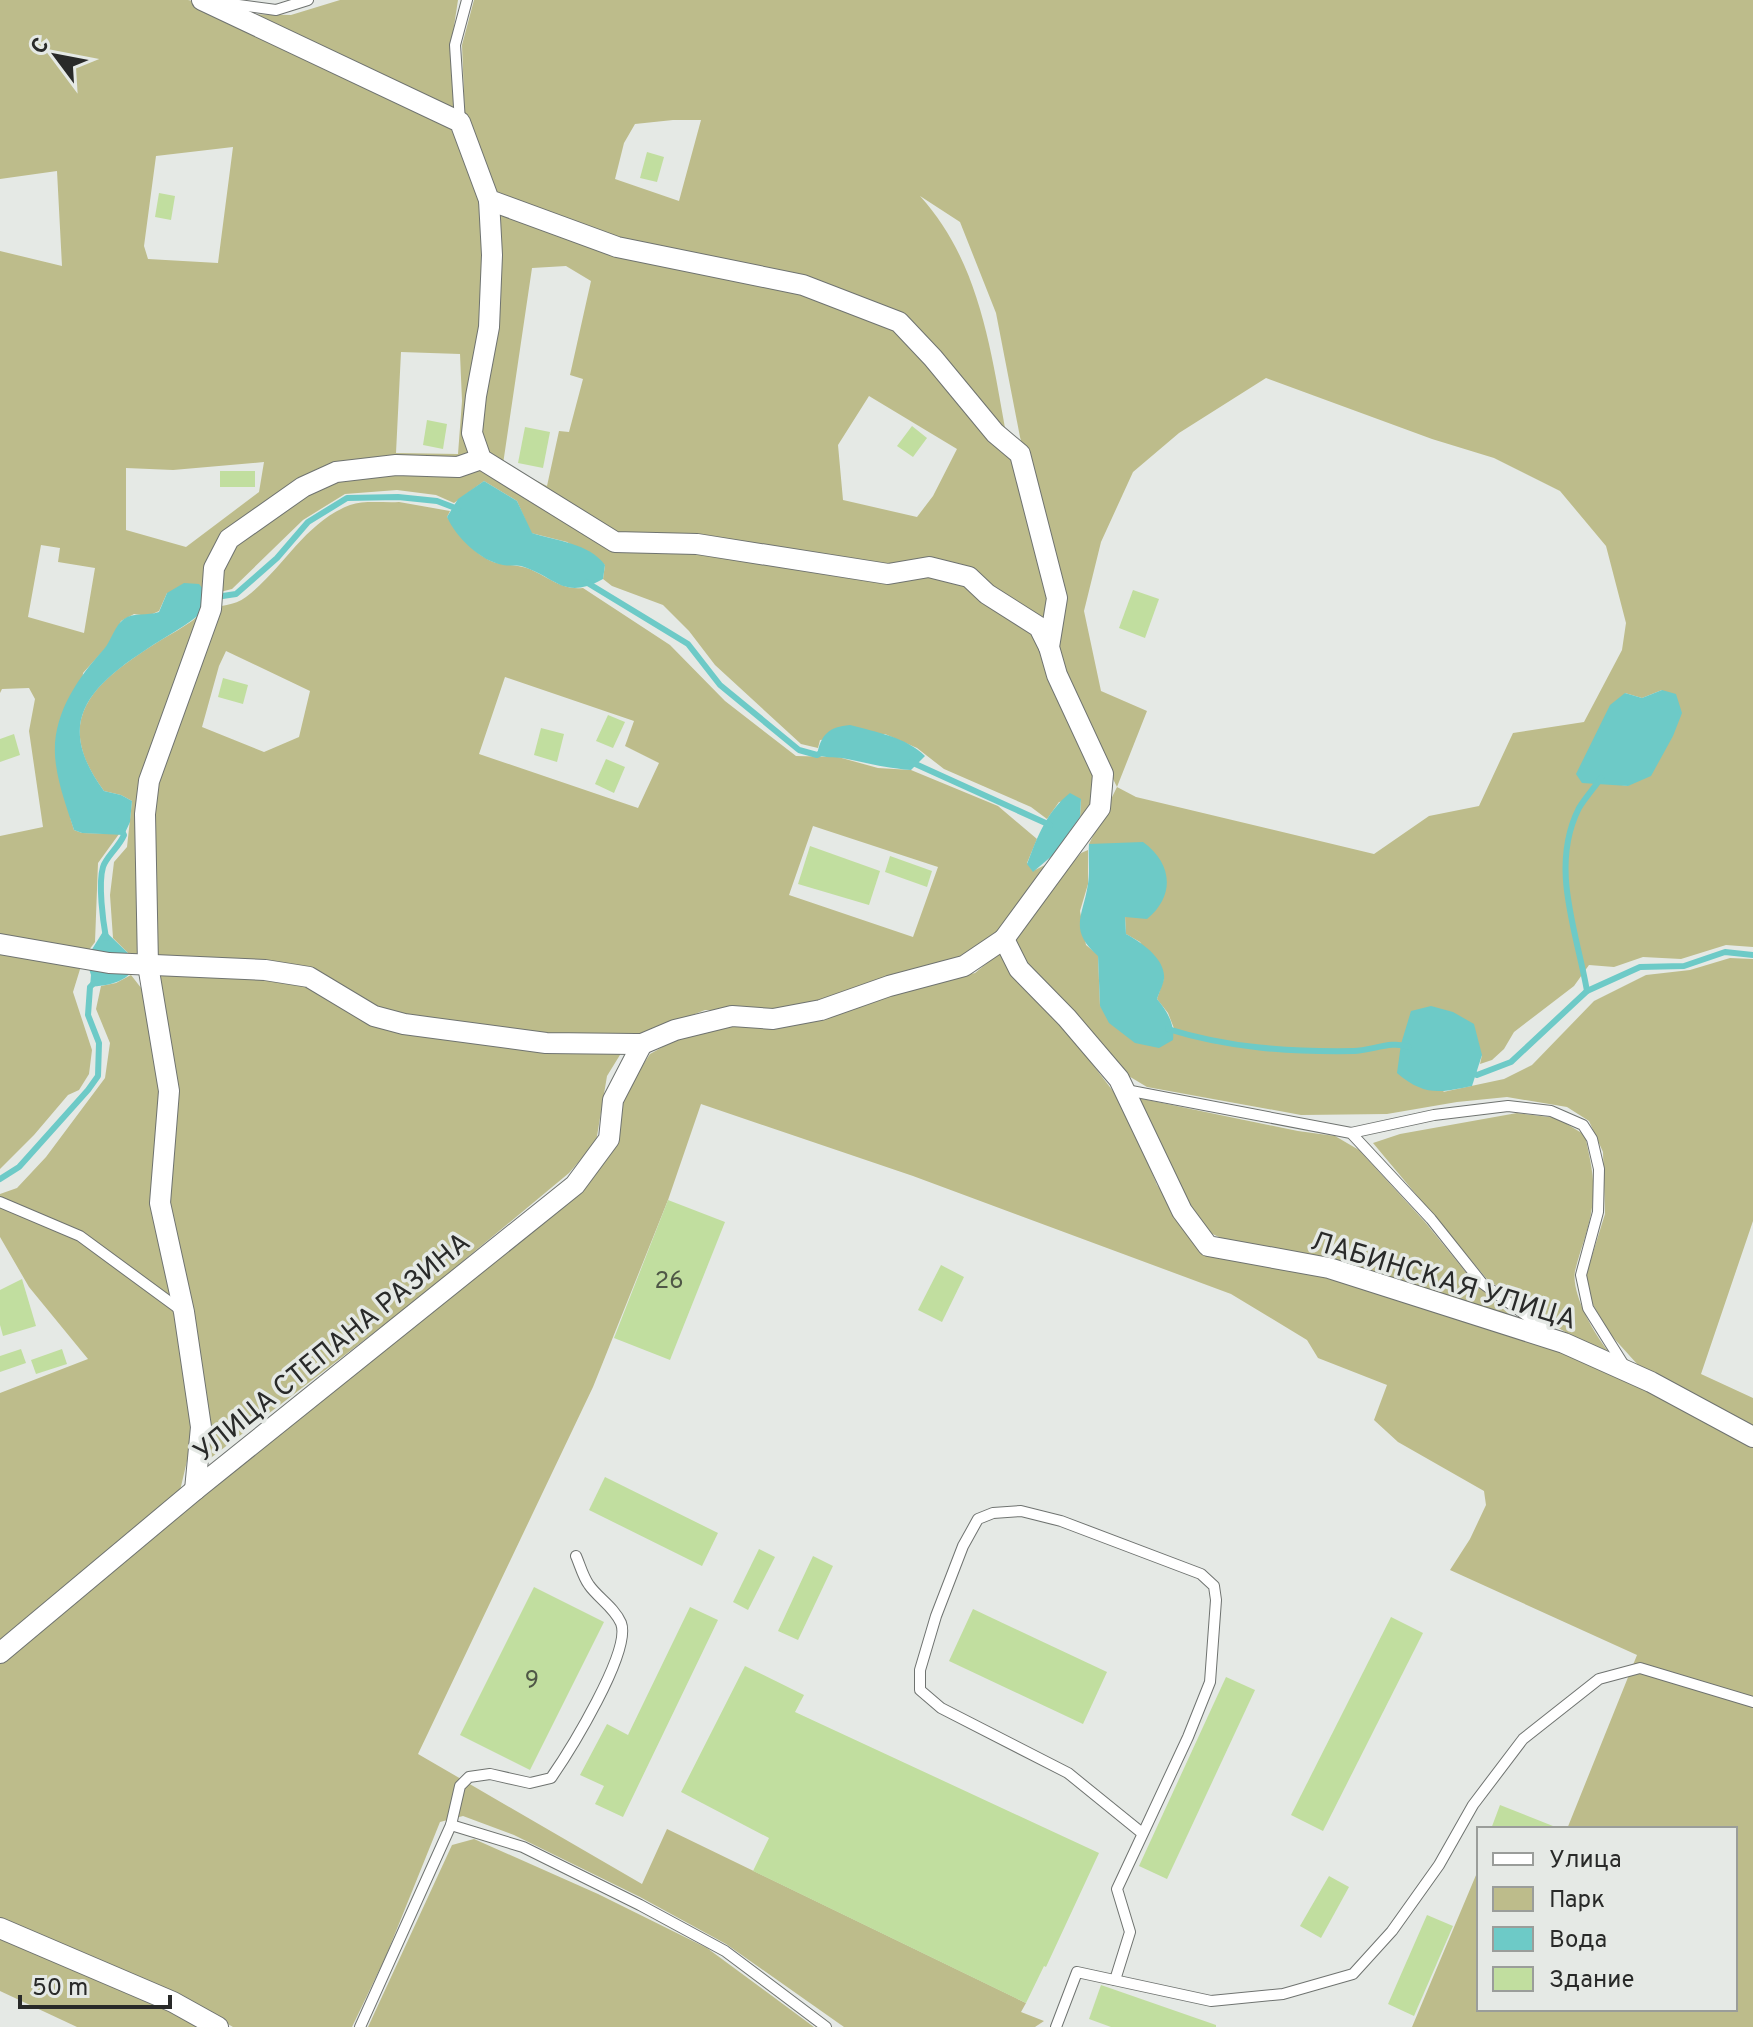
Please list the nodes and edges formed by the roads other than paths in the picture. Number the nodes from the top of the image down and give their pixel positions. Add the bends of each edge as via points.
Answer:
1 (308, 0) edge
2 (467, 0) edge
3 (205, 1) edge
4 (460, 122) junction
5 (489, 200) junction
6 (481, 459) junction
7 (1049, 647) junction
8 (1004, 939) junction
9 (0, 944) edge
10 (148, 965) junction
11 (642, 1044) junction
12 (1124, 1090) junction
13 (1351, 1133) junction
14 (0, 1202) edge
15 (184, 1312) junction
16 (1564, 1343) junction
17 (1628, 1372) junction
18 (1753, 1437) edge
19 (195, 1490) junction
20 (576, 1556) dead end
21 (0, 1653) edge
22 (1753, 1702) edge
23 (451, 1825) junction
24 (1142, 1833) junction
25 (0, 1928) edge
26 (1115, 1980) junction
27 (218, 2027) edge
28 (360, 2027) edge
29 (826, 2027) edge
30 (1056, 2027) edge

1 - 3 lane via 276,10
2 - 4 lane via 455,45
3 - 4 street
4 - 5 street
5 - 6 street via 489,327 472,433
5 - 7 street via 617,247 803,285 899,322 995,433 1020,454 1057,598
6 - 7 street via 615,542 697,544 888,574 929,567 969,577 1039,627
6 - 10 street via 458,467 396,465 336,472 303,487 229,539 214,568 211,609 149,781
7 - 8 street via 1103,774 1100,808
8 - 11 street via 964,966 821,1010 773,1019 732,1016
8 - 12 street, ЛАБИНСКАЯ УЛИЦА via 1019,969 1067,1018
9 - 10 street
10 - 11 street via 309,977 374,1016 404,1024 546,1043
10 - 15 street via 169,1091 160,1203
11 - 19 street, УЛИЦА СТЕПАНА РАЗИНА via 613,1100 609,1139 575,1185
12 - 13 lane
12 - 16 street, ЛАБИНСКАЯ УЛИЦА via 1182,1211 1208,1246 1329,1268
13 - 16 lane via 1482,1283
13 - 17 lane via 1508,1106 1551,1111 1583,1125 1592,1139 1599,1183 1598,1212 1581,1275 1588,1308
14 - 15 lane via 80,1236
15 - 19 street via 201,1427
16 - 17 street, ЛАБИНСКАЯ УЛИЦА
17 - 18 street, ЛАБИНСКАЯ УЛИЦА
19 - 21 street, УЛИЦА СТЕПАНА РАЗИНА
20 - 23 lane via 589,1585 621,1624 623,1645 579,1737 551,1778 530,1783 490,1774 469,1777 460,1786
22 - 26 lane via 1640,1668 1599,1679 1523,1739 1473,1805 1392,1931 1353,1974 1283,1994 1211,2001
23 - 28 lane
23 - 29 lane via 523,1847 640,1905 725,1951
24 - 24 lane via 1210,1682 1214,1586 1201,1574 1061,1521 1021,1511 978,1519 936,1616 920,1670 920,1690 941,1708 1068,1773
24 - 26 lane via 1117,1889 1130,1932
25 - 27 street via 173,2002
26 - 30 lane via 1077,1972

